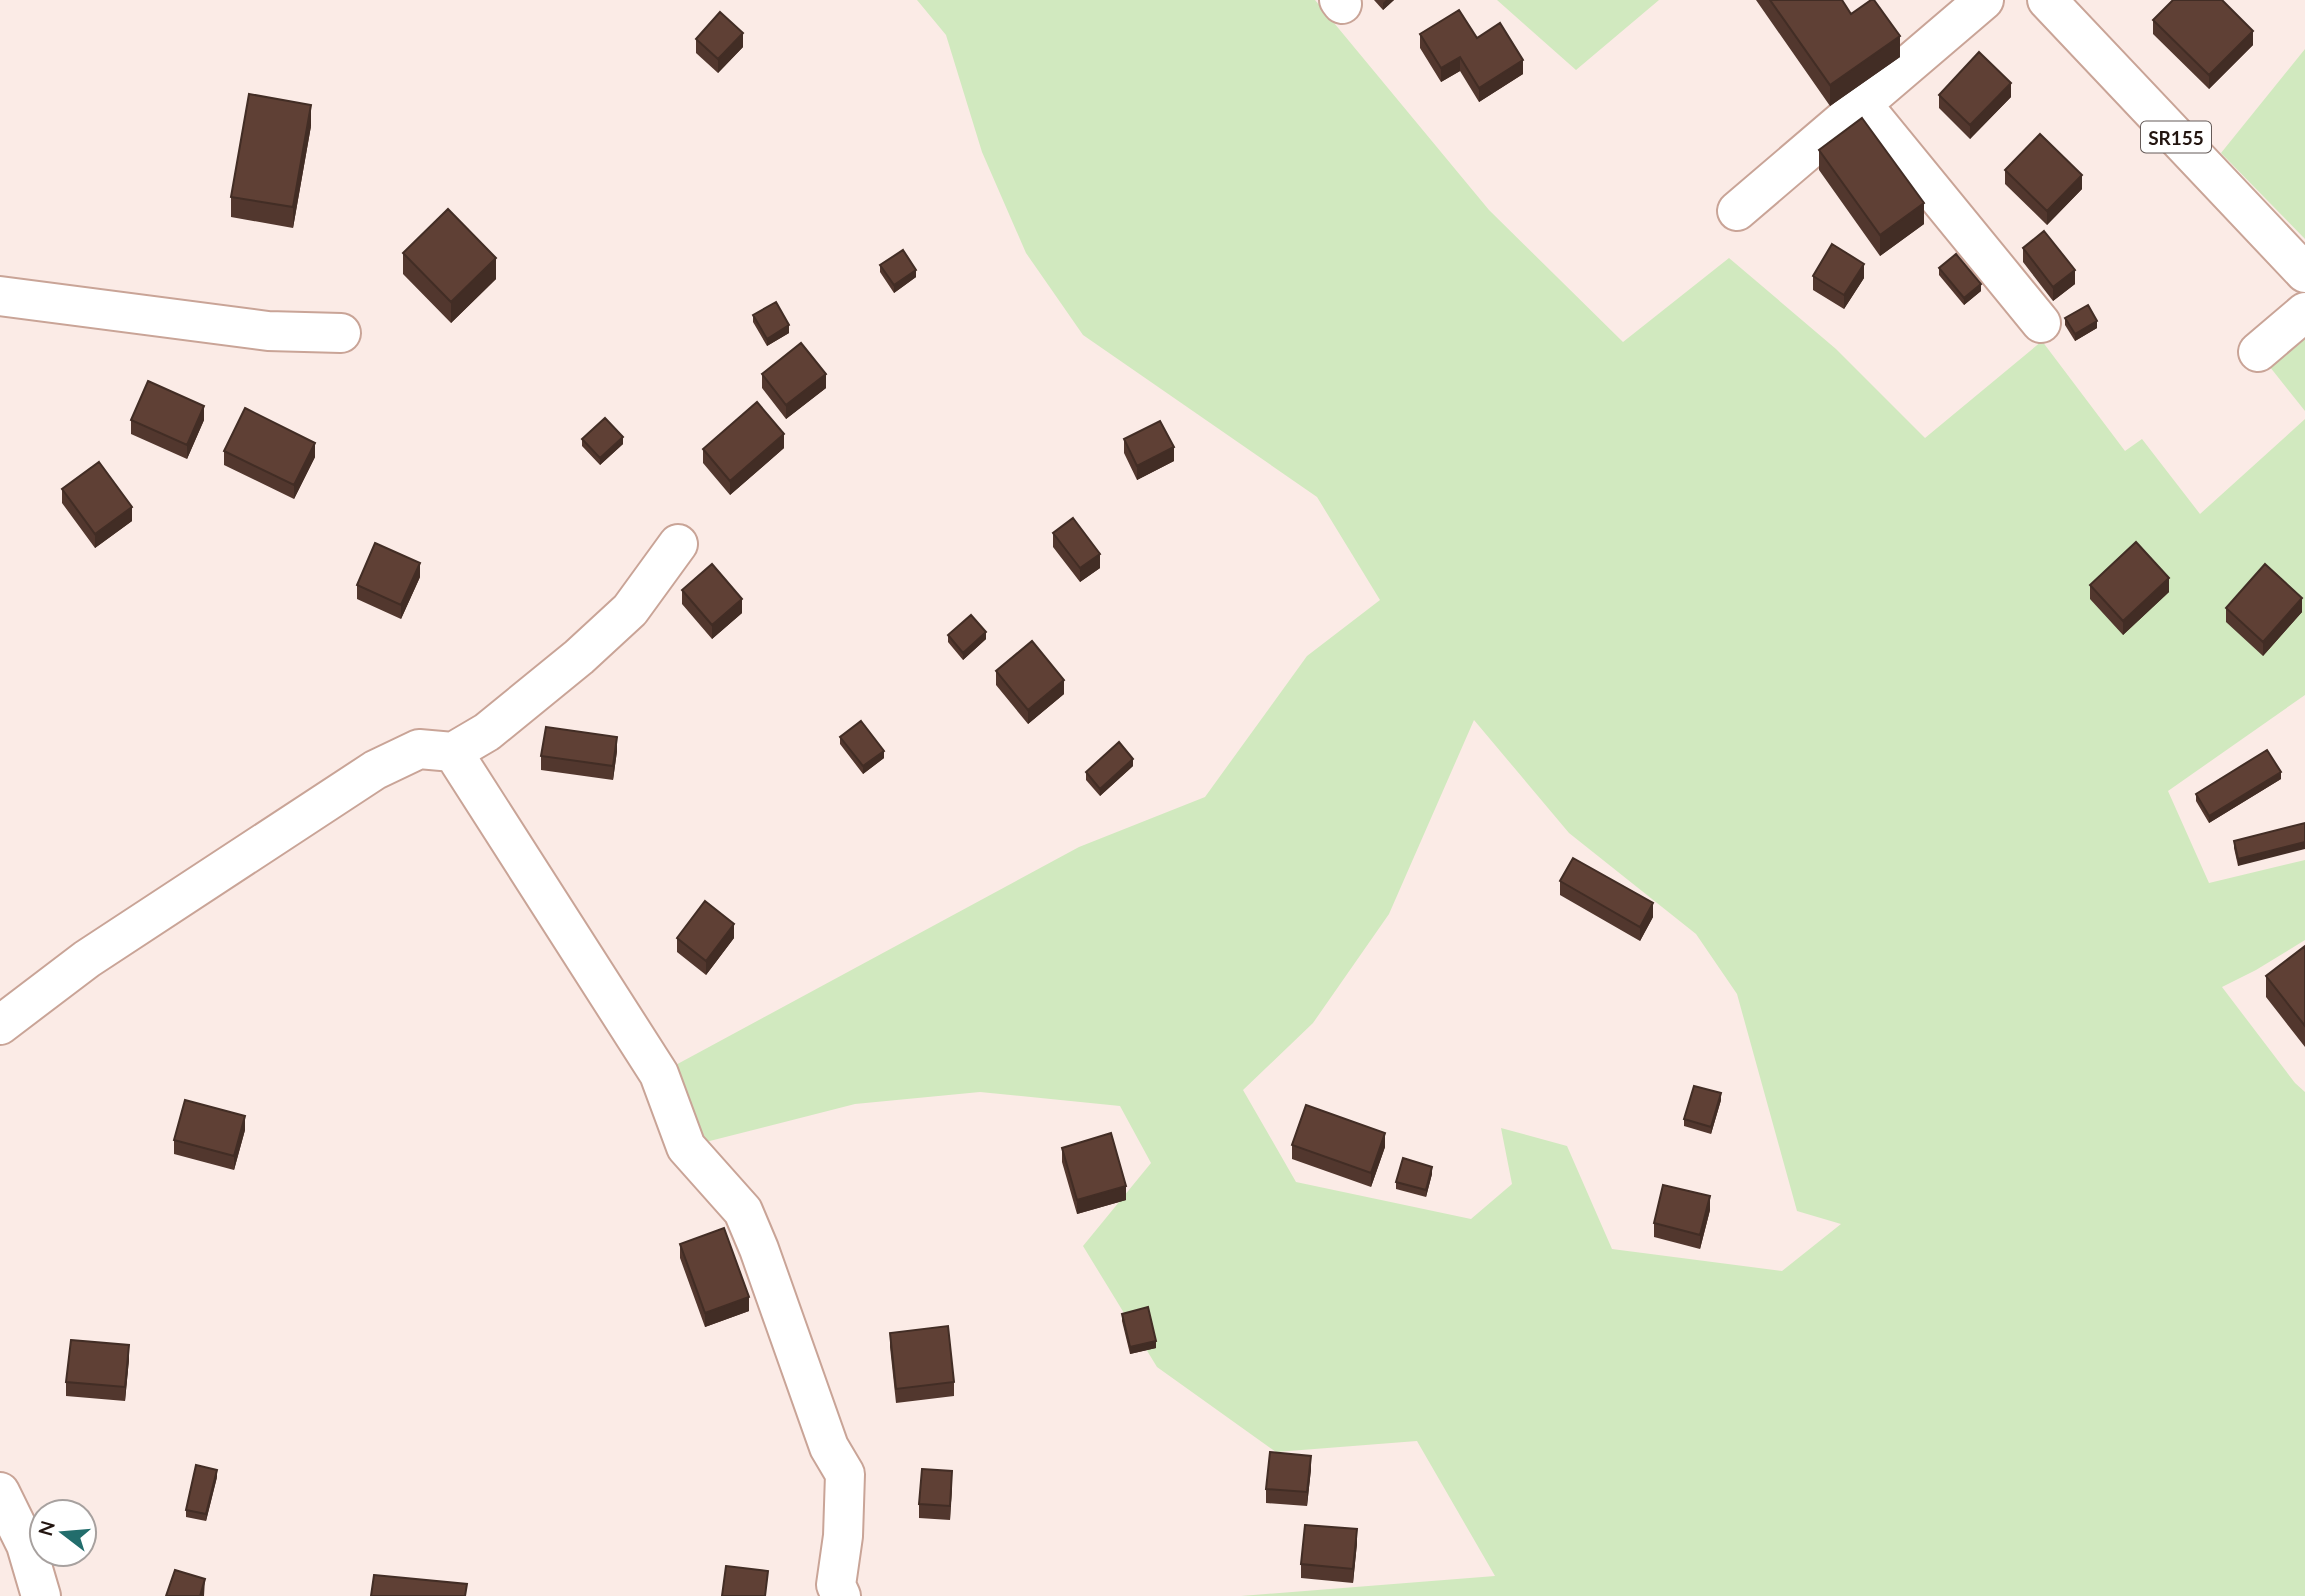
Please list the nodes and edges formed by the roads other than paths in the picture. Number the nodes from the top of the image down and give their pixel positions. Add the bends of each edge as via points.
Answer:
1 (2047, 0) edge
2 (1976, 1) edge
3 (1862, 104) junction
4 (1737, 211) dead end
5 (2305, 274) edge
6 (0, 296) edge
7 (2305, 312) edge
8 (2041, 323) dead end
9 (341, 333) dead end
10 (2258, 352) dead end
11 (678, 544) dead end
12 (453, 752) junction
13 (0, 1025) edge
14 (0, 1492) edge
15 (41, 1596) edge
16 (841, 1596) edge

1 - 5 street, SR155
2 - 3 street
3 - 4 street
3 - 8 street
6 - 9 street via 268,331
7 - 10 street
11 - 12 street via 630,610 487,732
12 - 13 street via 419,749 375,770 87,958
12 - 16 street via 659,1074 686,1147 743,1211 829,1447 845,1474 836,1585
14 - 15 street via 26,1545

